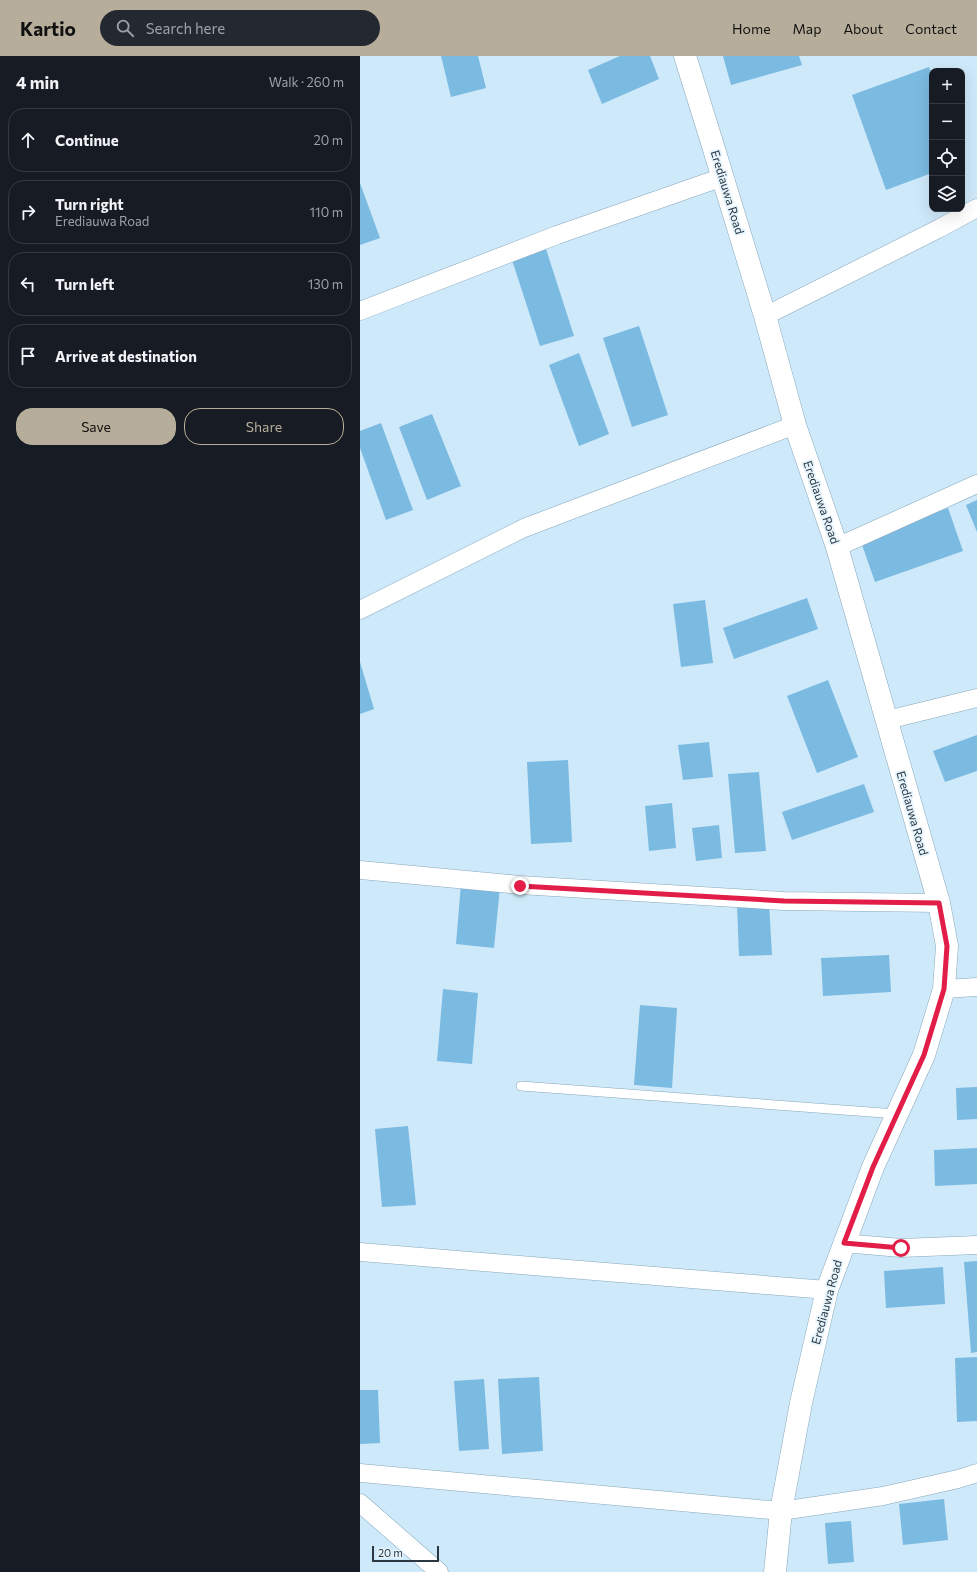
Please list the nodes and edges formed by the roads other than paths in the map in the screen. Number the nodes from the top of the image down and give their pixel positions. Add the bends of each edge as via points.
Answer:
1 (685, 56) edge
2 (723, 177) junction
3 (977, 208) edge
4 (360, 311) edge
5 (765, 316) junction
6 (795, 425) junction
7 (977, 484) edge
8 (837, 547) junction
9 (360, 610) edge
10 (977, 698) edge
11 (887, 720) junction
12 (360, 870) edge
13 (939, 903) junction
14 (977, 987) edge
15 (944, 989) junction
16 (521, 1086) dead end
17 (897, 1114) junction
18 (844, 1243) junction
19 (977, 1245) edge
20 (360, 1252) edge
21 (827, 1290) junction
22 (360, 1473) edge
23 (977, 1473) edge
24 (360, 1503) edge
25 (781, 1511) junction
26 (439, 1572) edge
27 (775, 1572) edge

1 - 2 street, Erediauwa Road
2 - 4 street via 557,235
2 - 5 street, Erediauwa Road
3 - 5 street
5 - 6 street, Erediauwa Road
6 - 8 street, Erediauwa Road
6 - 9 street via 524,528
7 - 8 street
8 - 11 street, Erediauwa Road
10 - 11 street
11 - 13 street, Erediauwa Road
12 - 13 street via 520,886 784,901
13 - 15 street, Erediauwa Road via 947,946
14 - 15 street
15 - 17 street, Erediauwa Road via 924,1055
16 - 17 lane
17 - 18 street, Erediauwa Road via 873,1167
18 - 19 street via 901,1248
18 - 21 street, Erediauwa Road
20 - 21 street
21 - 25 street, Erediauwa Road via 801,1403
22 - 25 street
23 - 25 street via 883,1496
24 - 26 street
25 - 27 street, Erediauwa Road

